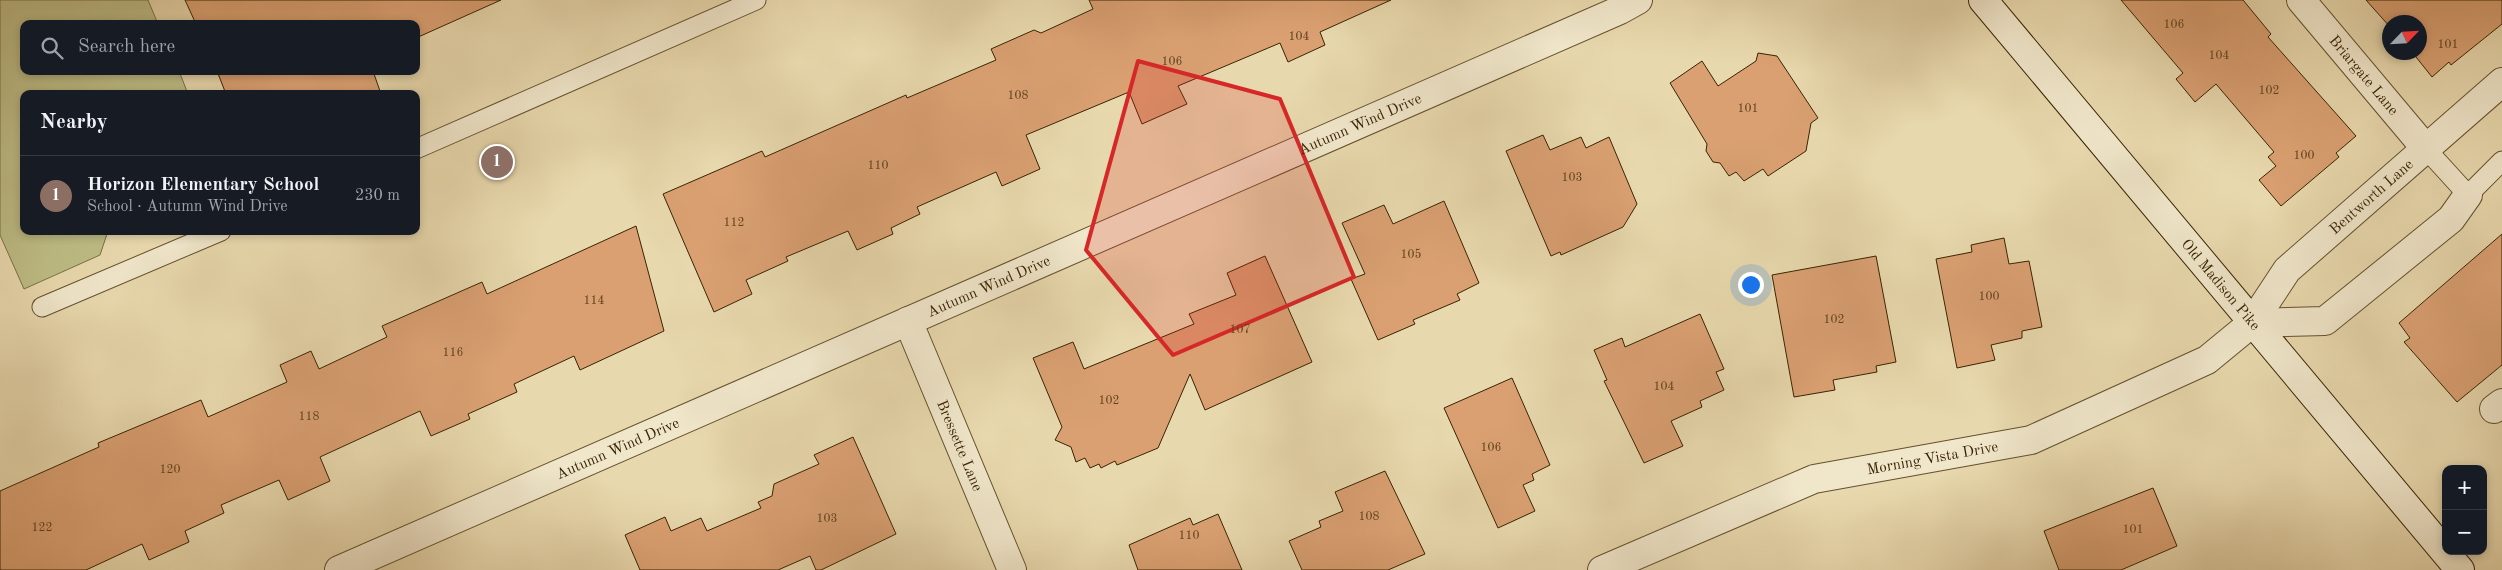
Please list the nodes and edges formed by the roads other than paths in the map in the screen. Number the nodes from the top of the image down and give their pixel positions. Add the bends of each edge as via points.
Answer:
1 (756, 0) edge
2 (1638, 0) edge
3 (1983, 0) edge
4 (2301, 0) edge
5 (2502, 82) edge
6 (420, 147) edge
7 (2427, 150) junction
8 (2502, 161) edge
9 (2468, 195) junction
10 (212, 235) edge
11 (42, 307) dead end
12 (908, 322) junction
13 (2252, 324) junction
14 (339, 570) edge
15 (1012, 570) edge
16 (1602, 570) edge
17 (2460, 570) edge

1 - 6 lane
2 - 12 street, Autumn Wind Drive
3 - 13 street, Old Madison Pike
4 - 7 street, Briargate Lane
5 - 7 street, Bentworth Lane
7 - 9 lane
7 - 13 street, Bentworth Lane via 2287,270
8 - 9 lane
9 - 13 street via 2451,219 2325,321
10 - 11 lane
12 - 14 street, Autumn Wind Drive
12 - 15 street, Bressette Lane
13 - 16 street, Morning Vista Drive via 2207,360 2030,440 1814,479
13 - 17 street, Old Madison Pike

